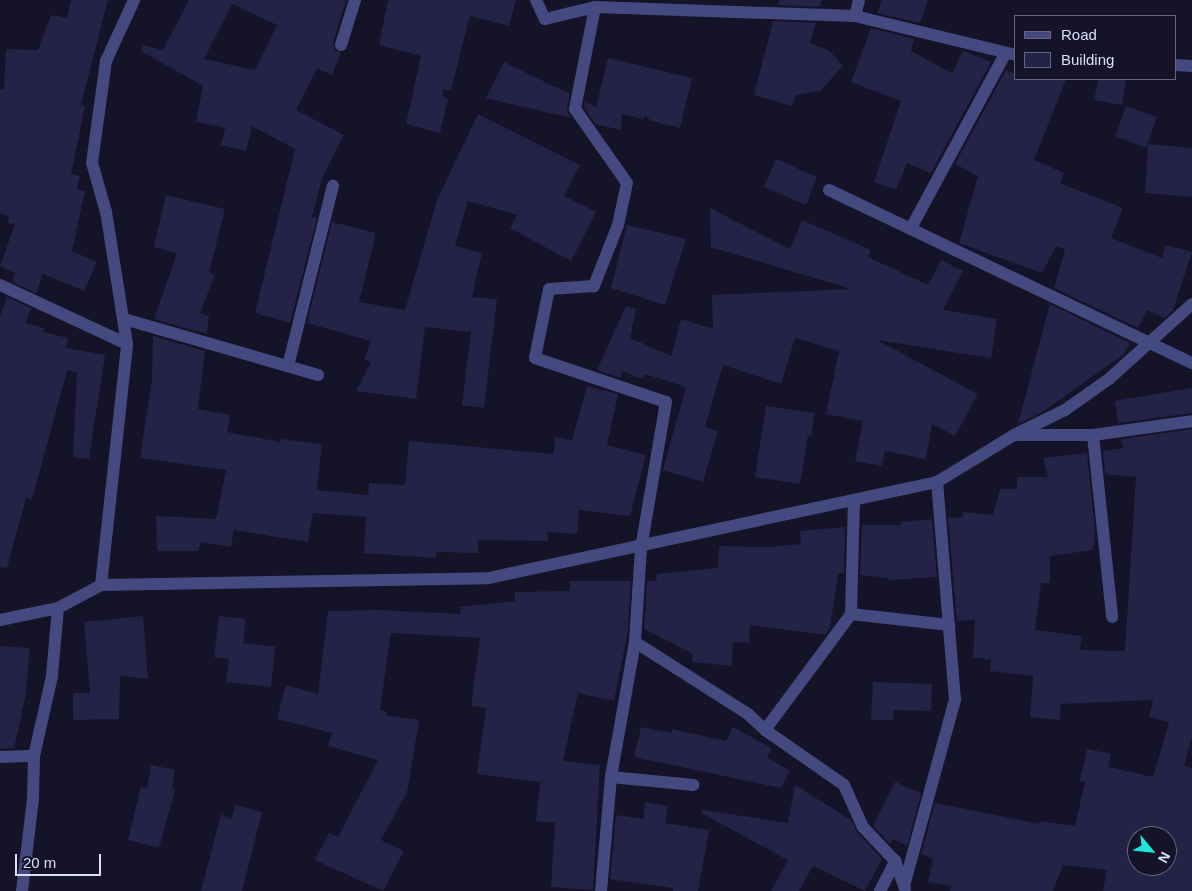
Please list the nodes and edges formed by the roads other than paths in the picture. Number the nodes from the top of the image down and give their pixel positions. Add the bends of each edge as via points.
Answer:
1 (134, 0) edge
2 (355, 0) edge
3 (536, 0) edge
4 (859, 0) edge
5 (697, 6) edge
6 (595, 7) junction
7 (855, 16) junction
8 (341, 45) dead end
9 (1010, 54) edge
10 (1177, 65) edge
11 (1192, 66) edge
12 (333, 186) dead end
13 (829, 190) dead end
14 (911, 228) junction
15 (0, 286) edge
16 (1192, 304) edge
17 (124, 318) junction
18 (1151, 342) junction
19 (126, 344) junction
20 (1192, 363) edge
21 (288, 366) junction
22 (318, 375) dead end
23 (1192, 421) edge
24 (1014, 435) junction
25 (1093, 436) junction
26 (937, 482) junction
27 (854, 502) junction
28 (641, 548) junction
29 (101, 585) junction
30 (58, 608) junction
31 (852, 614) junction
32 (1112, 617) dead end
33 (0, 620) edge
34 (949, 625) junction
35 (635, 642) junction
36 (765, 730) junction
37 (34, 756) junction
38 (0, 757) edge
39 (611, 776) junction
40 (694, 785) dead end
41 (895, 861) junction
42 (906, 889) edge
43 (22, 891) edge
44 (601, 891) edge
45 (880, 891) edge

1 - 17 street via 106,61 92,164 106,212
2 - 8 street
3 - 6 street via 545,19
4 - 7 street
5 - 6 street
5 - 7 street
6 - 28 street via 575,109 627,183 618,225 594,286 550,289 535,358 666,402
7 - 9 street
9 - 14 street
10 - 11 street
12 - 21 street
13 - 14 street
14 - 18 street
15 - 19 street
16 - 18 street
17 - 19 street
17 - 21 street
18 - 20 street
18 - 24 street via 1109,379 1065,410
19 - 29 street
21 - 22 street
23 - 25 street
24 - 25 street
24 - 26 street
25 - 32 street
26 - 27 street
26 - 34 street
27 - 28 street
27 - 31 street
28 - 29 street via 489,578
28 - 35 street
29 - 30 street
30 - 33 street
30 - 37 street via 52,676
31 - 34 street
31 - 36 street
34 - 42 street via 955,700
35 - 36 street via 748,714
35 - 39 street
36 - 41 street via 844,785 863,827
37 - 38 street
37 - 43 street via 33,799
39 - 40 street
39 - 44 street
41 - 42 street
41 - 45 street

